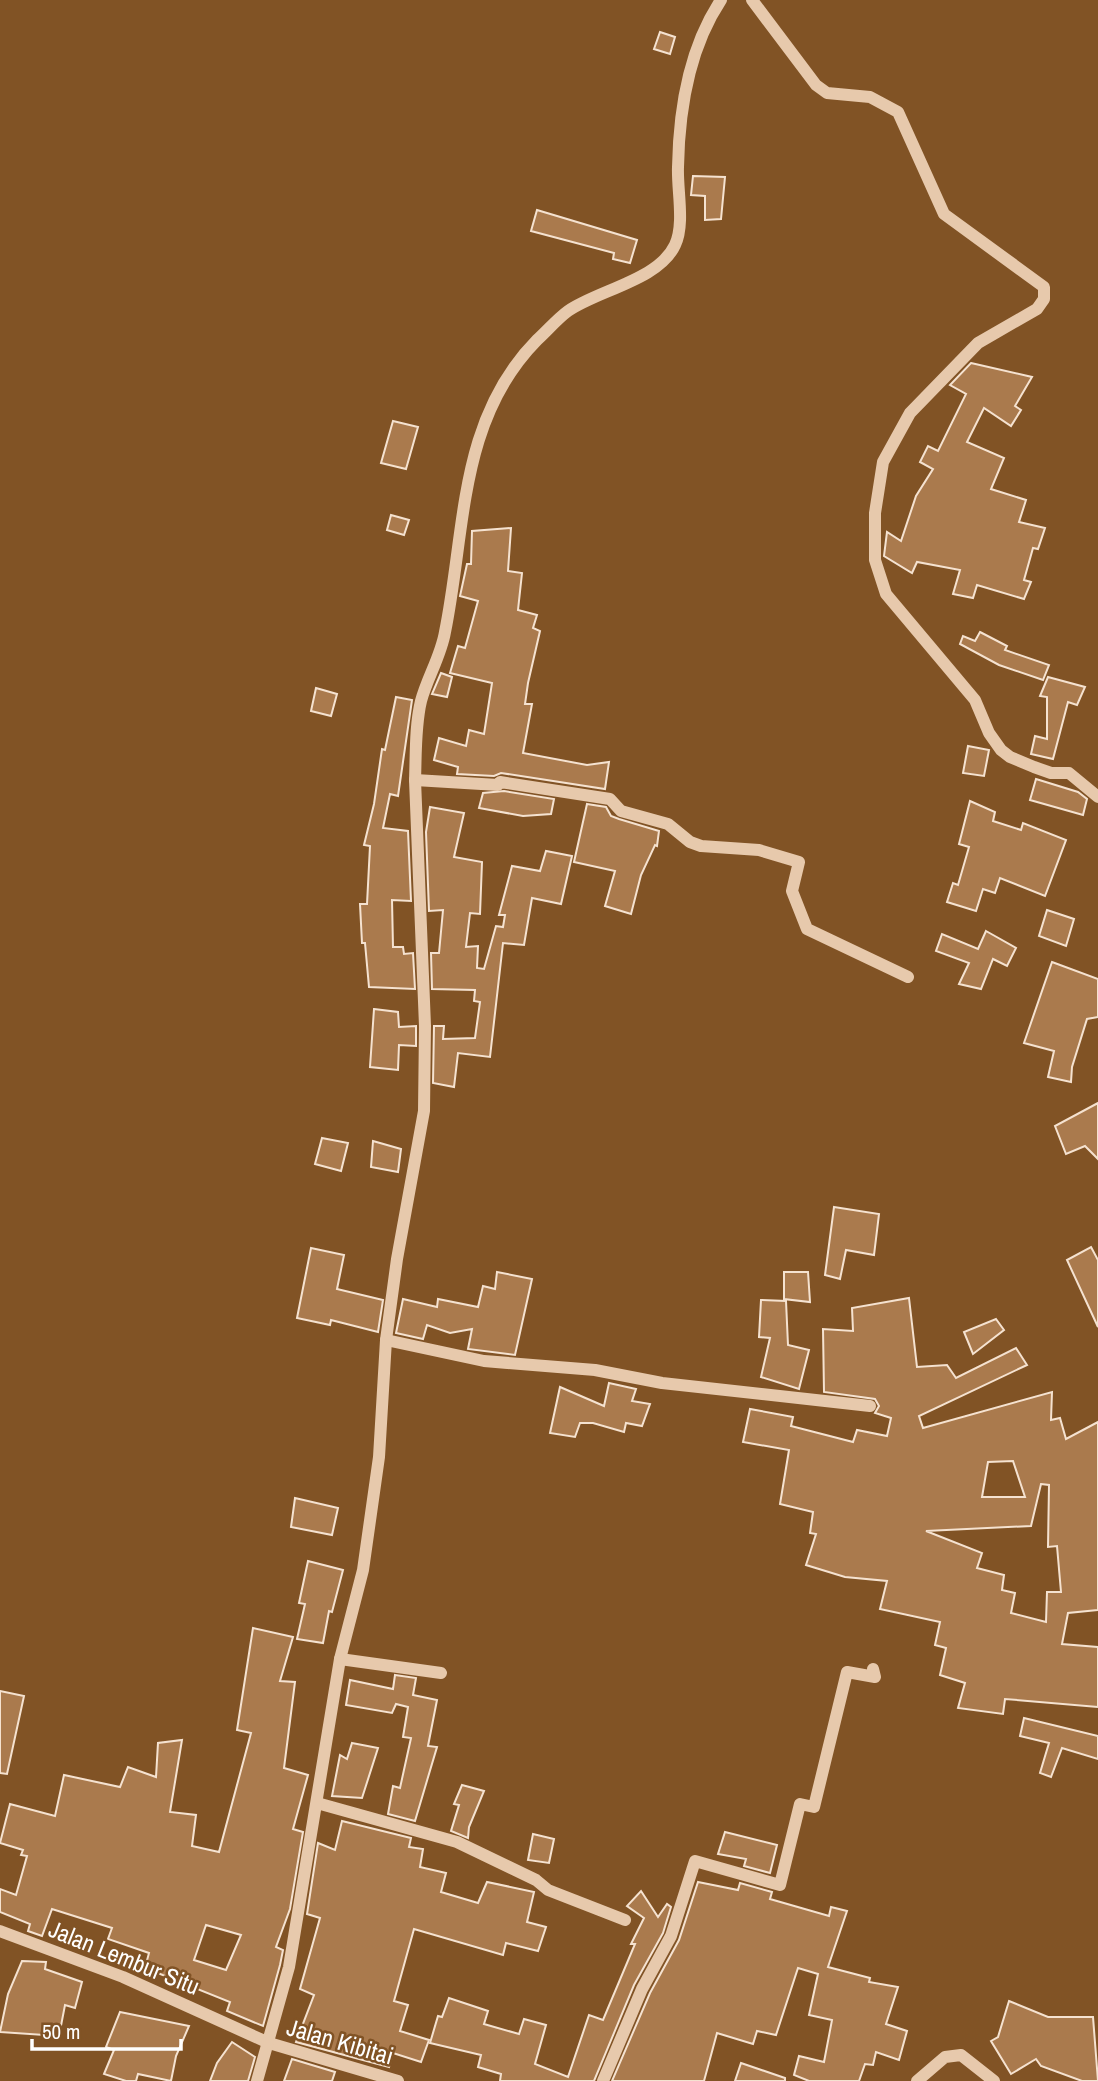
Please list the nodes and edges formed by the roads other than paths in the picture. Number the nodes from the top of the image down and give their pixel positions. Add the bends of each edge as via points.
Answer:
1 (721, 0) edge
2 (752, 0) edge
3 (415, 780) junction
4 (1098, 797) edge
5 (908, 977) dead end
6 (386, 1340) junction
7 (870, 1406) dead end
8 (340, 1659) junction
9 (873, 1669) dead end
10 (441, 1673) dead end
11 (317, 1803) junction
12 (625, 1920) dead end
13 (0, 1931) edge
14 (269, 2043) junction
15 (257, 2081) edge
16 (398, 2081) edge
17 (603, 2081) edge
18 (917, 2081) edge
19 (994, 2081) edge

1 - 3 street via 703,32 683,107 679,226 670,254 638,277 568,311 510,374 485,419 462,505 445,635 421,701
2 - 4 street via 816,85 827,93 870,97 898,112 944,214 1044,287 1037,309 978,343 910,413 883,462 874,513 875,560 886,594 975,700 1001,750 1051,773 1069,774
3 - 5 street via 500,782 610,799 621,811 668,824 701,846 759,850 799,862 792,891 807,929
3 - 6 street via 424,1111
6 - 7 street via 484,1361 595,1370 662,1383
6 - 8 street via 379,1457 365,1558
8 - 10 street
8 - 11 street
9 - 17 street via 875,1677 847,1671 814,1807 800,1804 780,1885 695,1861 671,1936 642,1989
11 - 12 street via 457,1842 548,1890
11 - 14 street via 289,1967
13 - 14 street, Jalan Lembur Situ via 123,1977
14 - 15 street
14 - 16 street, Jalan Kibitai
18 - 19 street via 945,2057 961,2055

